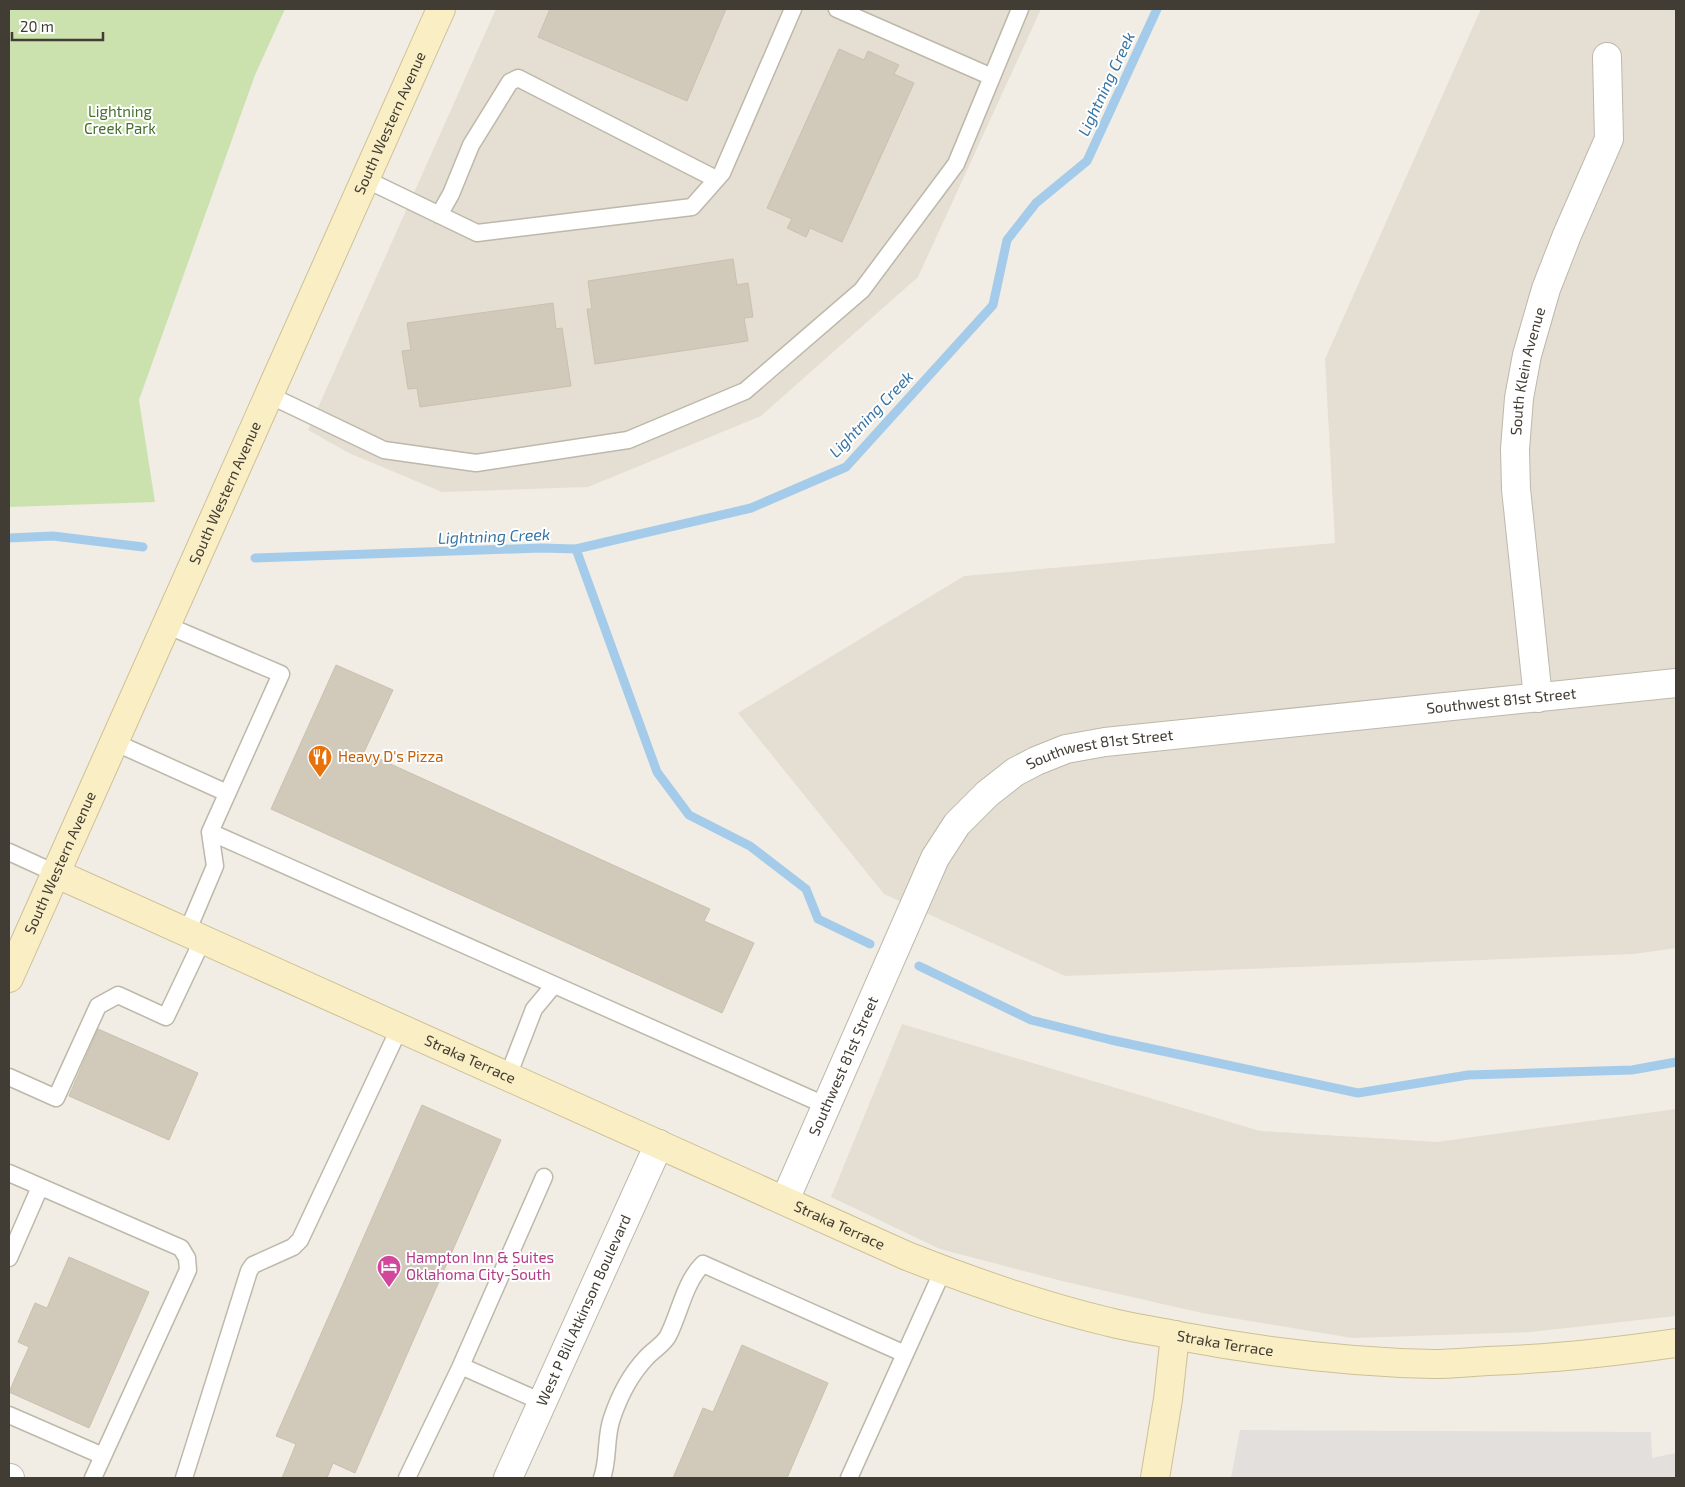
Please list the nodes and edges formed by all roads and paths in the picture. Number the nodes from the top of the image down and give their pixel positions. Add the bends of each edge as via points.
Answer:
1 (441, 9) edge
2 (794, 9) edge
3 (837, 9) edge
4 (1020, 9) edge
5 (1607, 57) dead end
6 (992, 78) junction
7 (365, 179) junction
8 (716, 179) junction
9 (439, 215) junction
10 (269, 395) junction
11 (166, 625) junction
12 (1676, 683) edge
13 (1538, 698) junction
14 (114, 742) junction
15 (227, 793) junction
16 (210, 832) junction
17 (9, 852) edge
18 (55, 873) junction
19 (195, 935) junction
20 (9, 978) edge
21 (554, 985) junction
22 (400, 1027) junction
23 (508, 1076) junction
24 (9, 1077) edge
25 (826, 1106) junction
26 (659, 1144) junction
27 (9, 1173) edge
28 (544, 1177) dead end
29 (40, 1187) junction
30 (785, 1200) junction
31 (9, 1258) edge
32 (943, 1270) junction
33 (1175, 1335) junction
34 (1676, 1343) edge
35 (905, 1354) junction
36 (461, 1366) junction
37 (542, 1402) junction
38 (9, 1415) edge
39 (103, 1456) junction
40 (93, 1478) edge
41 (184, 1478) edge
42 (407, 1478) edge
43 (508, 1478) edge
44 (602, 1478) edge
45 (849, 1478) edge
46 (1155, 1478) edge

1 - 7 street, South Western Avenue
2 - 8 lane via 722,172
3 - 6 lane
4 - 6 lane
5 - 13 street, South Klein Avenue via 1610,139 1546,289 1526,355 1519,398 1516,489
6 - 10 lane via 956,164 862,290 745,391 628,440 476,463 384,450
7 - 9 lane
7 - 10 street, South Western Avenue
8 - 9 lane via 692,207 477,233
8 - 9 lane via 518,78 510,82 471,145
10 - 11 street, South Western Avenue
11 - 14 street, South Western Avenue
11 - 15 lane via 281,674
12 - 13 street, Southwest 81st Street
13 - 25 street, Southwest 81st Street via 1105,742 1066,749 1015,772 957,824 935,858
14 - 15 lane
14 - 18 street, South Western Avenue
15 - 16 lane
16 - 19 lane via 215,866
16 - 21 lane
17 - 18 lane
18 - 19 street, Straka Terrace
18 - 20 street, South Western Avenue
19 - 22 street, Straka Terrace
19 - 24 lane via 166,1017 118,995 98,1006 56,1098
21 - 23 lane via 534,1009
21 - 25 lane
22 - 23 street, Straka Terrace
22 - 41 lane via 300,1240 249,1271
23 - 26 street, Straka Terrace
25 - 30 street, Southwest 81st Street
26 - 30 street, Straka Terrace
26 - 37 street, West P Bill Atkinson Boulevard
27 - 29 lane
28 - 36 lane
29 - 31 lane
29 - 39 lane via 181,1248 187,1258 188,1270
30 - 32 street, Straka Terrace
32 - 33 street, Straka Terrace via 1056,1308 1110,1323
32 - 35 lane
33 - 34 street, Straka Terrace via 1232,1346 1338,1359 1435,1364 1544,1359
33 - 46 street
35 - 44 lane via 702,1264 689,1284 667,1339 636,1369 622,1394 611,1419
35 - 45 lane
36 - 37 lane
36 - 42 lane
37 - 43 street, West P Bill Atkinson Boulevard
38 - 39 lane
39 - 40 lane

